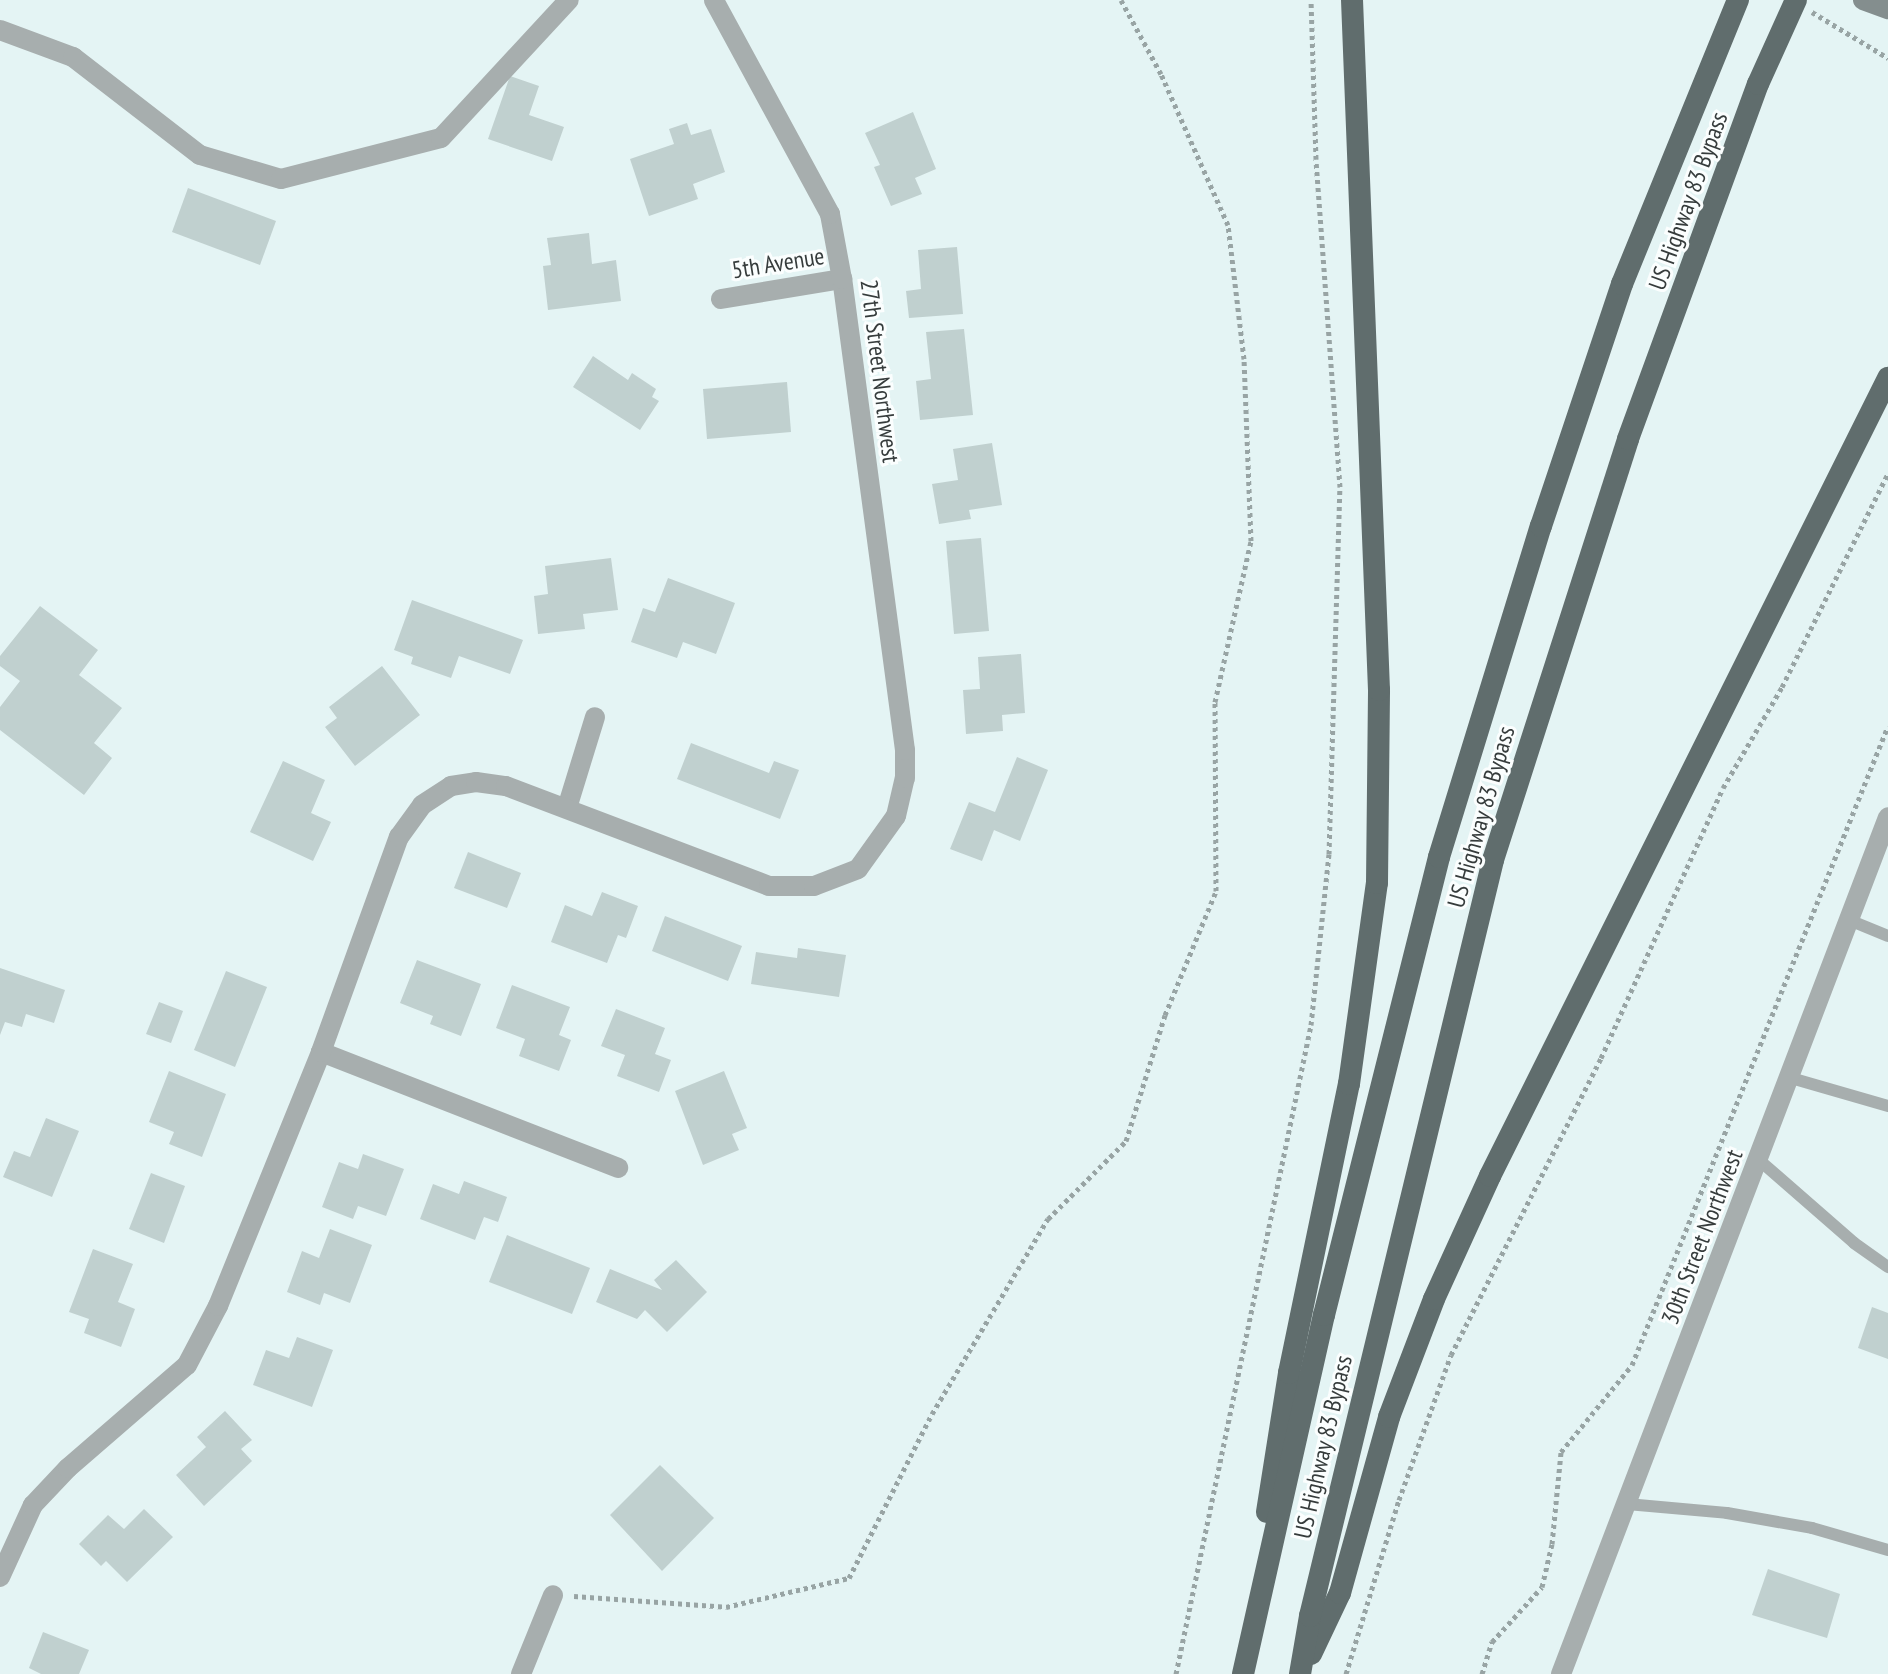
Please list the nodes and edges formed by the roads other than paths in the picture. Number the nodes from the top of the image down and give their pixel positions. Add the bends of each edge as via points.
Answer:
1 (569, 0) edge
2 (714, 0) edge
3 (1352, 0) edge
4 (1738, 0) edge
5 (1863, 0) edge
6 (1803, 6) edge
7 (1888, 9) edge
8 (0, 30) edge
9 (842, 279) junction
10 (721, 299) dead end
11 (1888, 378) edge
12 (595, 717) dead end
13 (567, 808) junction
14 (1888, 817) edge
15 (1849, 920) junction
16 (1888, 936) edge
17 (321, 1052) junction
18 (1791, 1078) junction
19 (1888, 1106) edge
20 (1759, 1160) junction
21 (618, 1168) dead end
22 (1888, 1267) edge
23 (1627, 1504) junction
24 (1888, 1550) edge
25 (0, 1577) edge
26 (1262, 1590) junction
27 (553, 1595) road end
28 (521, 1674) edge
29 (1243, 1674) edge
30 (1301, 1674) edge
31 (1561, 1674) edge

1 - 8 street via 441,138 281,179 200,155 73,57
2 - 9 street, 27th Street Northwest via 830,214
3 - 26 highway via 1379,690 1377,883 1349,1084 1271,1473
4 - 26 highway, US Highway 83 Bypass via 1622,284 1439,857 1324,1315
5 - 7 main road
6 - 30 highway, US Highway 83 Bypass, bridge via 1758,84 1628,439 1493,860 1334,1515
9 - 10 street, 5th Avenue
9 - 13 street, 27th Street Northwest via 905,750 896,816 858,869 814,886 769,886
11 - 30 highway via 1490,1176 1434,1299 1389,1417 1340,1593
12 - 13 street
13 - 17 street, 27th Street Northwest via 506,786 476,782 451,786 422,805 399,837
14 - 15 street, 30th Street Northwest
15 - 16 lane
15 - 18 street, 30th Street Northwest
17 - 21 street
17 - 25 street, 27th Street Northwest via 218,1306 187,1365 33,1505
18 - 19 lane
18 - 20 street, 30th Street Northwest
20 - 22 lane
20 - 23 street, 30th Street Northwest
23 - 24 lane via 1727,1513 1812,1528
23 - 31 street, 30th Street Northwest
26 - 29 highway, US Highway 83 Bypass
27 - 28 street

